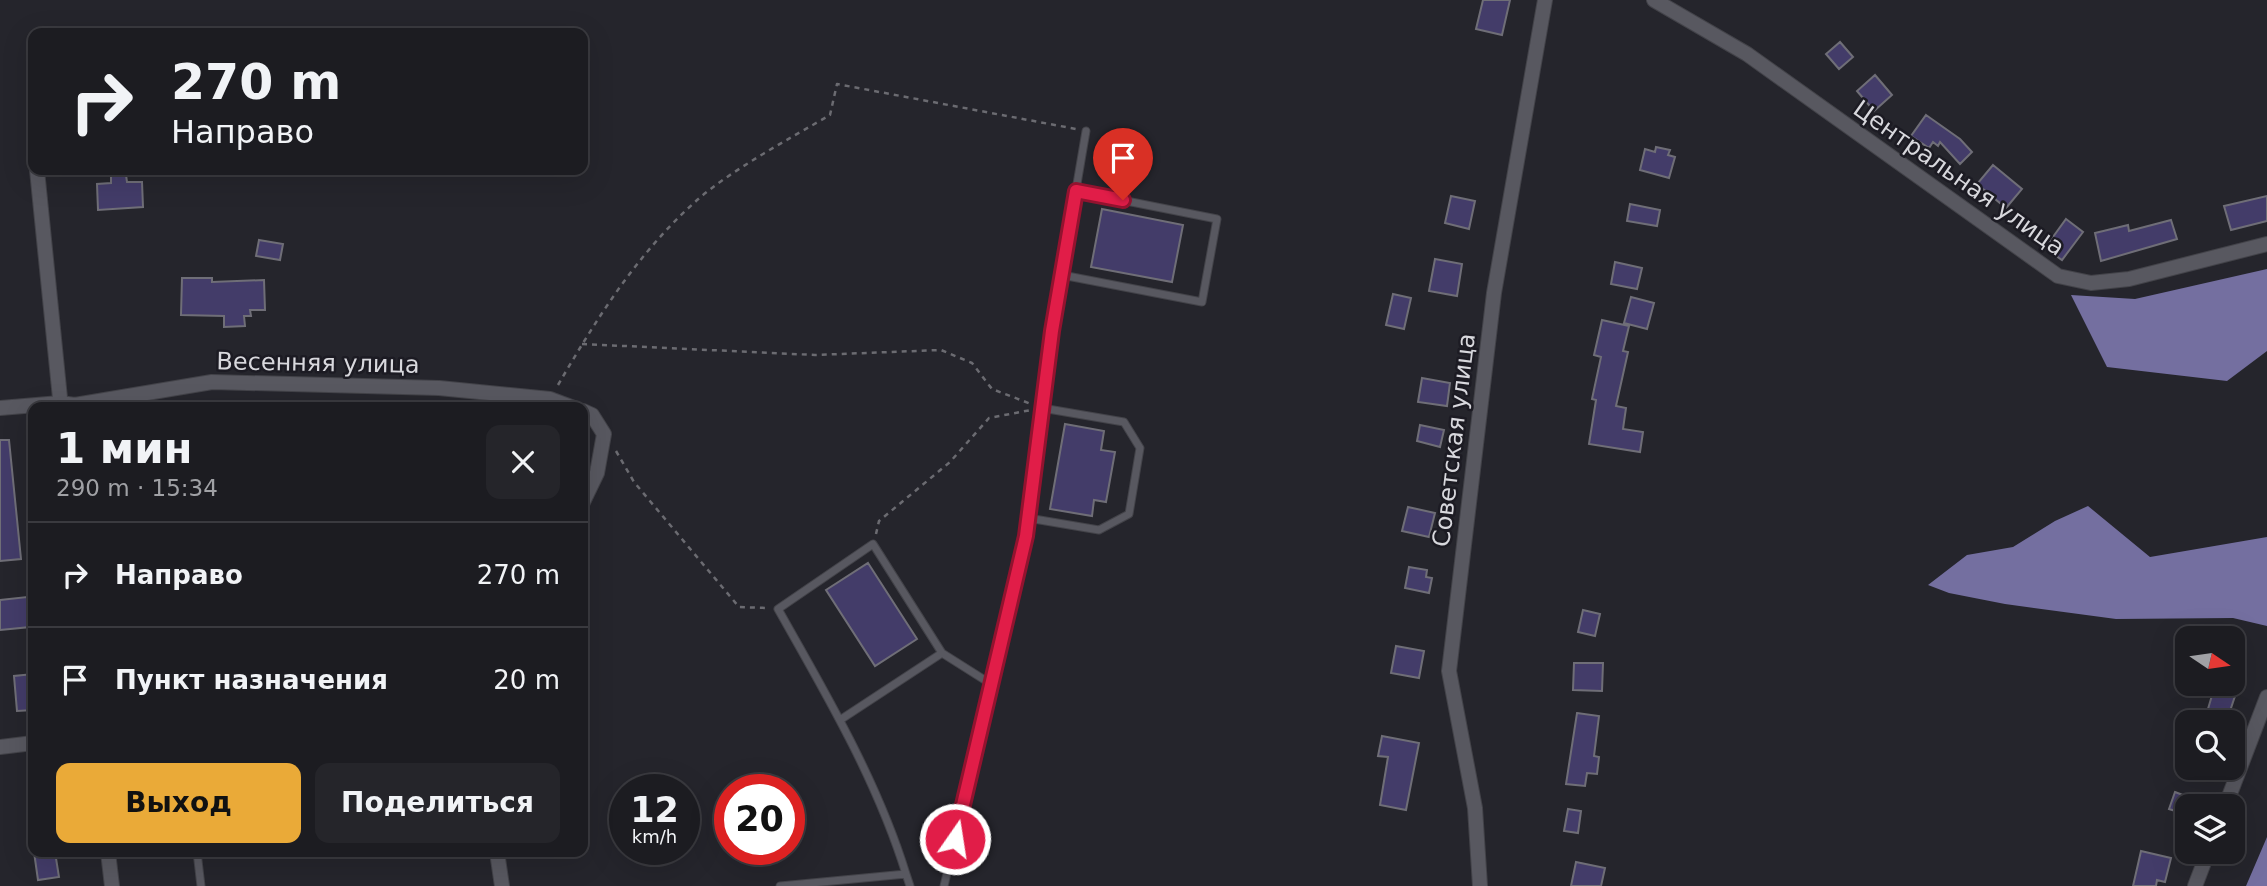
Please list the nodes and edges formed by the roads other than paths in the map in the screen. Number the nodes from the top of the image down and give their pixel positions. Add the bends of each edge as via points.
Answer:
1 (1545, 0) edge
2 (1654, 0) edge
3 (1086, 131) road end
4 (38, 175) edge
5 (1076, 191) junction
6 (2267, 244) edge
7 (1062, 275) junction
8 (61, 402) edge
9 (93, 402) edge
10 (558, 402) edge
11 (28, 407) edge
12 (0, 408) edge
13 (1042, 408) junction
14 (588, 413) edge
15 (588, 492) edge
16 (1028, 518) junction
17 (942, 653) junction
18 (991, 684) junction
19 (2267, 697) edge
20 (840, 720) junction
21 (28, 744) edge
22 (0, 747) edge
23 (2230, 794) edge
24 (109, 857) edge
25 (198, 857) edge
26 (498, 857) edge
27 (2203, 864) edge
28 (906, 874) junction
29 (112, 886) edge
30 (201, 886) edge
31 (502, 886) edge
32 (780, 886) edge
33 (910, 886) edge
34 (944, 886) edge
35 (1480, 886) edge
36 (2195, 886) edge

1 - 35 street, Советская улица via 1494,293 1448,671 1475,808
2 - 6 street, Центральная улица via 1747,54 2058,276 2091,283 2129,279
3 - 5 lane
4 - 8 street
5 - 7 lane
5 - 7 lane via 1217,219 1202,302
7 - 13 lane
9 - 10 street, Весенняя улица via 212,382 439,388
11 - 12 street, Весенняя улица
13 - 16 lane
13 - 16 lane via 1124,422 1140,448 1129,513 1099,530
14 - 15 street via 604,434 597,473
16 - 18 lane
17 - 18 lane
17 - 20 lane
17 - 20 lane via 873,544 778,609
18 - 34 lane
19 - 23 street
20 - 28 lane via 893,833
21 - 22 street
24 - 29 street
25 - 30 lane
26 - 31 street
27 - 36 street
28 - 32 lane
28 - 33 lane

